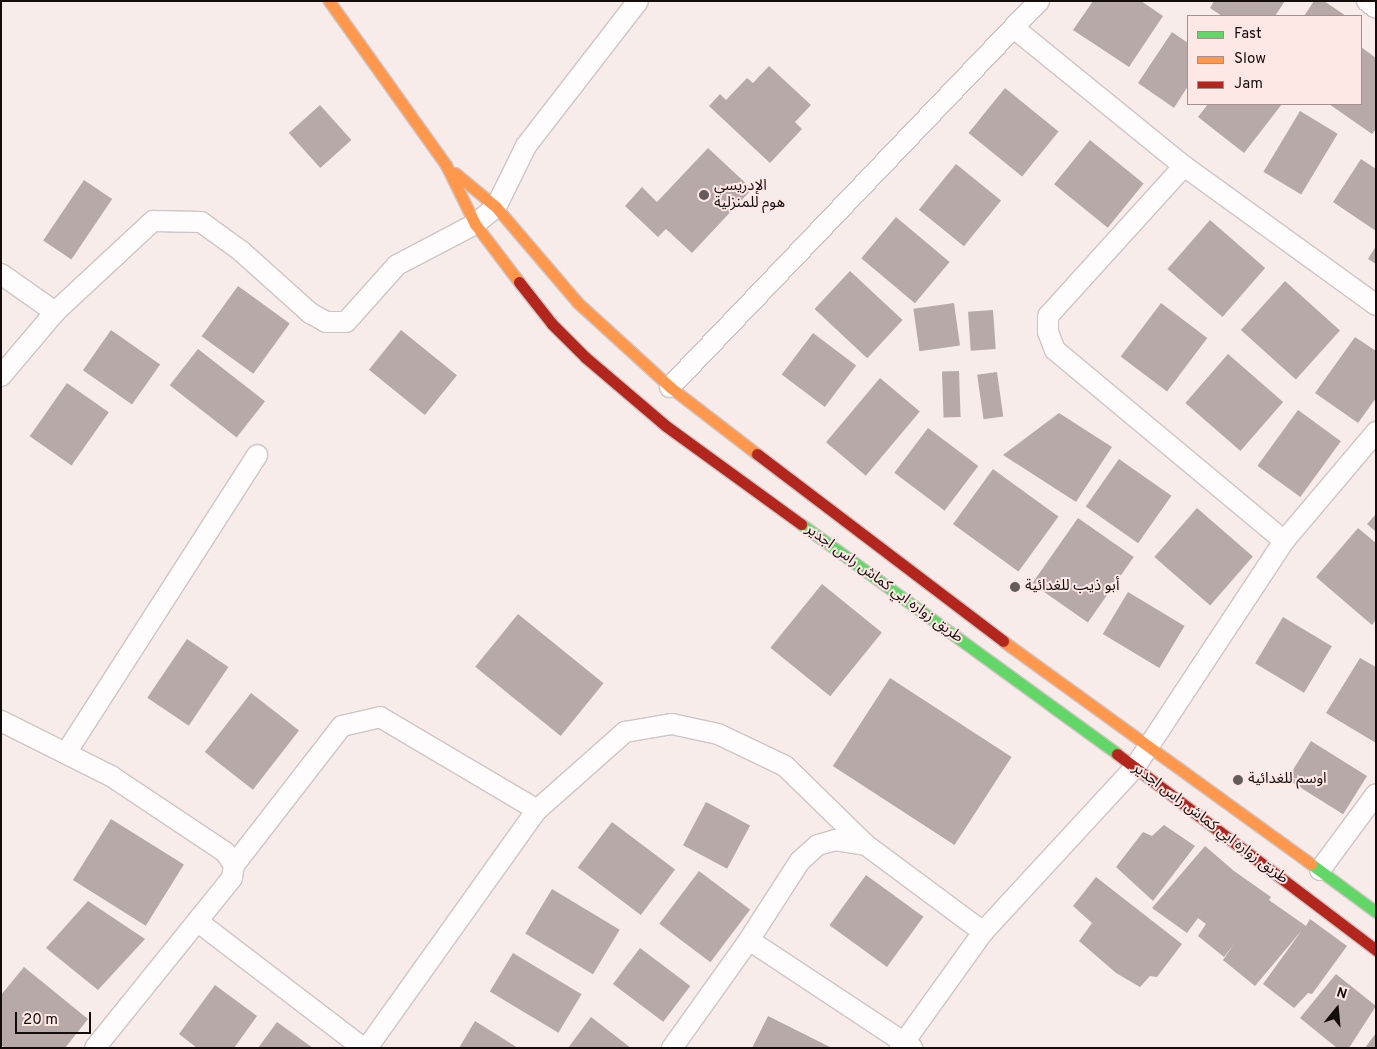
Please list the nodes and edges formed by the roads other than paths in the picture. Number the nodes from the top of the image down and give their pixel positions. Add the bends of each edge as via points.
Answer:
1 (329, 1) edge
2 (638, 1) edge
3 (1039, 1) edge
4 (1367, 1) edge
5 (1376, 8) edge
6 (1014, 28) junction
7 (446, 165) junction
8 (1184, 166) junction
9 (496, 207) junction
10 (475, 224) junction
11 (1, 274) edge
12 (1376, 305) edge
13 (55, 312) junction
14 (1, 376) edge
15 (670, 387) junction
16 (1376, 432) edge
17 (257, 455) dead end
18 (1284, 540) junction
19 (1, 721) edge
20 (1150, 746) junction
21 (66, 753) junction
22 (1136, 767) junction
23 (1376, 794) edge
24 (537, 810) junction
25 (866, 845) junction
26 (234, 865) junction
27 (1320, 870) junction
28 (1376, 912) edge
29 (197, 921) junction
30 (983, 932) junction
31 (749, 940) junction
32 (1376, 950) edge
33 (905, 1046) edge
34 (94, 1048) edge
35 (364, 1048) edge
36 (367, 1048) edge
37 (672, 1048) edge

1 - 7 main road
2 - 9 street via 526,146
3 - 6 street
4 - 5 street
6 - 8 street
6 - 15 street
7 - 9 main road
7 - 10 main road, طريق زواره ابي كماش راس اجدير
8 - 12 street
8 - 18 street via 1048,316 1048,332 1055,350
9 - 10 street
9 - 15 main road via 574,305
10 - 13 street via 397,265 346,322 326,322 310,313 241,251 201,222 153,221
10 - 22 main road, طريق زواره ابي كماش راس اجدير via 585,357 666,426
11 - 13 street
13 - 14 street
15 - 20 main road via 987,630
16 - 18 street
17 - 21 street
18 - 20 street
19 - 21 street
20 - 22 street
20 - 27 main road
21 - 26 street via 110,776 225,852
22 - 30 street
22 - 32 main road, طريق زواره ابي كماش راس اجدير
23 - 27 street
24 - 25 street via 624,732 672,724 718,734 785,766
24 - 26 street via 380,717 342,726
24 - 36 street
25 - 30 street
25 - 31 street via 835,840 818,845 800,861
26 - 29 street via 232,878
27 - 28 main road
29 - 34 street
29 - 35 street
30 - 33 street
31 - 33 street
31 - 37 street

